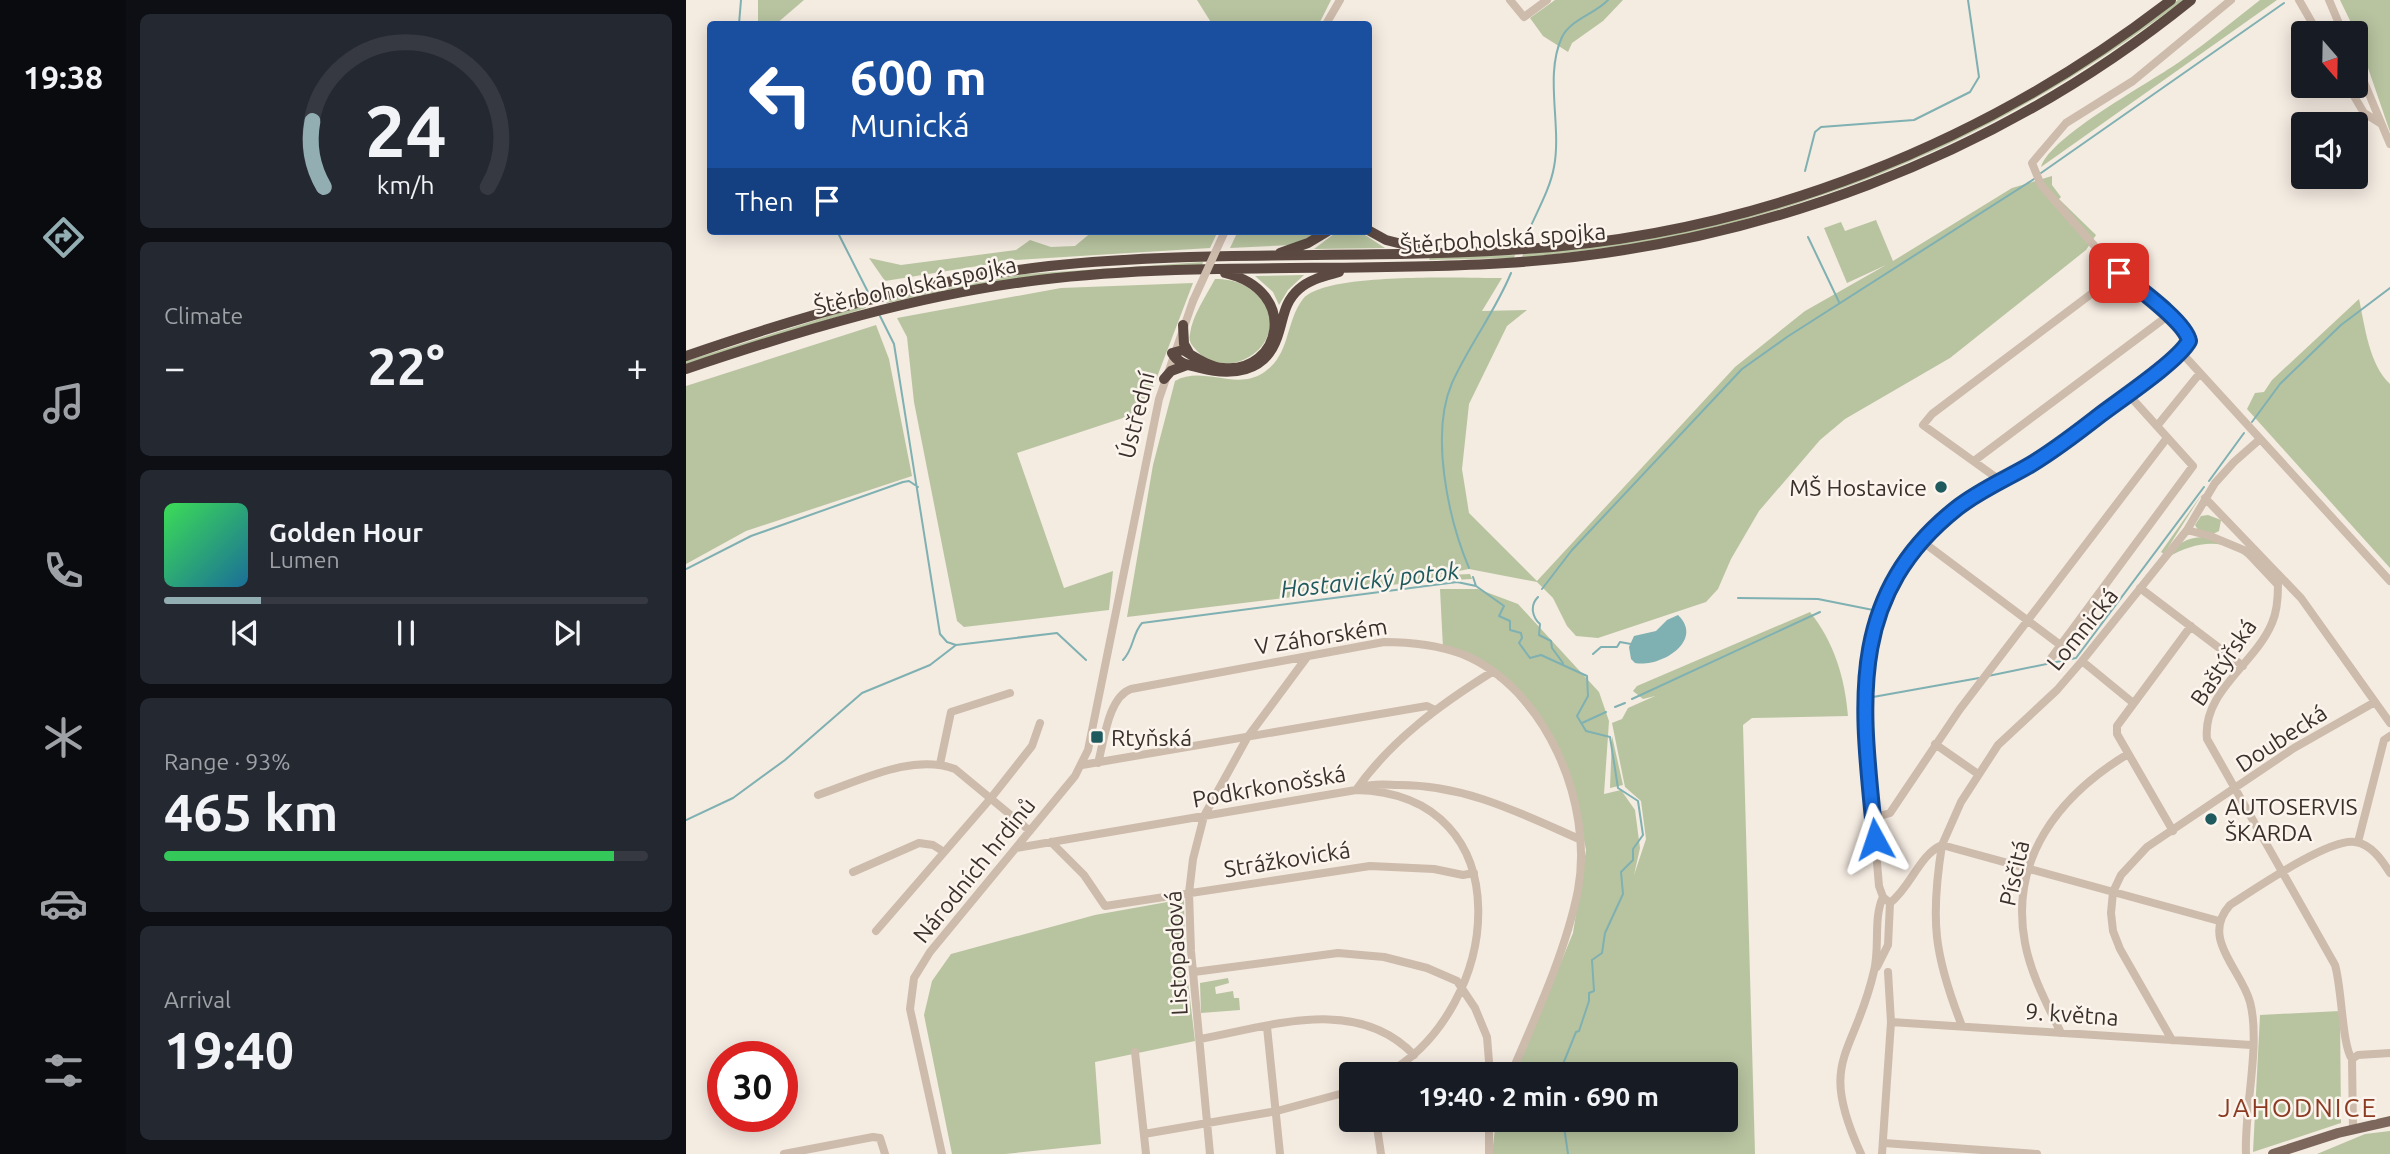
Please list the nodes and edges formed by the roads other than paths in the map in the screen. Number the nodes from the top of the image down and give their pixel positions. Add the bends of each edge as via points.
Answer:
1 (1340, 0) edge
2 (1510, 0) edge
3 (1547, 0) edge
4 (2171, 0) edge
5 (2191, 0) edge
6 (2231, 0) edge
7 (2299, 0) edge
8 (2329, 0) edge
9 (1328, 21) edge
10 (2311, 21) edge
11 (2338, 21) edge
12 (2368, 92) edge
13 (2355, 98) edge
14 (2380, 122) junction
15 (2390, 144) edge
16 (1372, 232) edge
17 (1223, 235) edge
18 (1321, 235) edge
19 (1446, 253) junction
20 (1257, 257) junction
21 (1368, 267) junction
22 (1195, 270) junction
23 (2119, 273) junction
24 (2169, 315) junction
25 (1183, 325) junction
26 (2180, 351) junction
27 (1172, 354) junction
28 (686, 356) edge
29 (1189, 360) junction
30 (686, 369) edge
31 (2200, 373) junction
32 (1164, 379) junction
33 (2127, 394) junction
34 (2157, 426) junction
35 (2167, 438) junction
36 (2259, 440) junction
37 (1974, 461) junction
38 (2001, 481) junction
39 (2205, 498) junction
40 (2187, 530) junction
41 (1923, 542) junction
42 (2390, 581) edge
43 (2140, 588) junction
44 (1116, 617) joint
45 (2028, 622) junction
46 (2191, 625) junction
47 (2059, 644) junction
48 (1307, 657) junction
49 (2049, 661) dead end
50 (2082, 661) junction
51 (2243, 666) junction
52 (1492, 672) junction
53 (1010, 693) dead end
54 (2132, 702) junction
55 (2375, 702) junction
56 (1435, 710) junction
57 (1040, 723) dead end
58 (2390, 723) edge
59 (2390, 736) edge
60 (1247, 738) junction
61 (1935, 744) junction
62 (2128, 754) junction
63 (1098, 763) junction
64 (940, 764) junction
65 (1082, 765) junction
66 (1978, 774) junction
67 (1356, 790) junction
68 (2236, 790) junction
69 (818, 795) dead end
70 (991, 798) junction
71 (1204, 816) junction
72 (1873, 818) junction
73 (1030, 831) junction
74 (2173, 831) junction
75 (1579, 839) junction
76 (1051, 842) junction
77 (2358, 842) junction
78 (1942, 845) junction
79 (1016, 848) junction
80 (944, 852) junction
81 (2030, 869) junction
82 (853, 872) dead end
83 (1474, 873) junction
84 (2284, 873) junction
85 (2390, 873) edge
86 (2113, 892) junction
87 (1189, 893) junction
88 (1886, 900) junction
89 (2219, 921) junction
90 (876, 931) dead end
91 (1194, 972) junction
92 (1888, 972) dead end
93 (1463, 991) junction
94 (1891, 1022) junction
95 (1962, 1026) junction
96 (1267, 1027) junction
97 (2061, 1033) junction
98 (1200, 1039) junction
99 (2172, 1040) junction
100 (2251, 1045) junction
101 (1135, 1052) dead end
102 (2389, 1052) edge
103 (1414, 1055) junction
104 (2352, 1059) junction
105 (1404, 1062) edge
106 (1489, 1062) edge
107 (1516, 1062) edge
108 (1339, 1094) edge
109 (1276, 1111) junction
110 (2390, 1121) edge
111 (1206, 1123) junction
112 (2353, 1129) junction
113 (1378, 1132) edge
114 (1490, 1132) edge
115 (1144, 1134) junction
116 (1884, 1143) junction
117 (811, 1152) edge
118 (2243, 1153) edge
119 (784, 1154) edge
120 (885, 1154) edge
121 (942, 1154) edge
122 (1146, 1154) edge
123 (1210, 1154) edge
124 (1280, 1154) edge
125 (1381, 1154) edge
126 (1489, 1154) edge
127 (1861, 1154) edge
128 (1882, 1154) edge
129 (2037, 1154) edge
130 (2273, 1154) edge

1 - 9 street
2 - 3 street via 1524,17
4 - 19 highway, Štěrboholská spojka via 2106,47 2009,106 1930,146 1836,184 1740,214 1650,233 1544,248
5 - 21 highway, Štěrboholská spojka via 2105,63 1996,128 1827,200 1734,228 1618,251 1504,263
6 - 23 street via 2133,80 2060,128 2033,159 2036,177
7 - 10 street
8 - 11 street
12 - 14 street
13 - 14 street via 2364,113
14 - 15 street
16 - 19 highway via 1400,245
17 - 25 street, Ústřední, bridge
18 - 20 highway via 1301,246
19 - 20 highway, Štěrboholská spojka
20 - 28 highway, Štěrboholská spojka via 1168,258 977,276 862,301
21 - 22 highway, Štěrboholská spojka
21 - 29 highway via 1321,277 1300,288 1284,309 1273,348 1255,365 1226,373
22 - 29 highway via 1253,283 1269,300 1275,325 1267,348 1244,365 1218,367
22 - 30 highway, Štěrboholská spojka via 1041,280 889,307
23 - 24 street
23 - 37 street via 1923,425
24 - 26 street via 2188,335 2189,341
24 - 37 street
25 - 27 street, Ústřední
25 - 29 highway
26 - 31 street
26 - 33 street
27 - 29 highway via 1183,350
27 - 32 street, Ústřední
29 - 32 highway
31 - 34 street
31 - 36 street
32 - 44 street, Ústřední
33 - 34 street
33 - 38 street via 2065,442
34 - 35 street
35 - 45 street
35 - 47 street via 2193,466
36 - 39 street, Lomnická via 2234,461
36 - 42 street
37 - 38 street
38 - 41 street via 1959,507
39 - 40 street, Lomnická
39 - 55 street via 2301,598
40 - 43 street, Lomnická
40 - 51 street, Baštýřská via 2246,551 2278,585 2273,622
41 - 45 street
41 - 72 street via 1889,590 1867,659 1863,695
43 - 46 street
43 - 50 street, Lomnická
44 - 65 street, Národních hrdinů via 1095,725
45 - 47 street
45 - 61 street
46 - 51 street
46 - 54 street
47 - 49 street
48 - 52 street, V Záhorském via 1384,642 1421,644 1461,654
48 - 60 street, Listopadová
48 - 63 street, V Záhorském via 1124,691 1115,705
50 - 54 street
50 - 66 street, Lomnická via 1998,745
51 - 68 street, Baštýřská via 2205,720 2207,739
52 - 56 street
52 - 75 street, V Záhorském via 1524,699 1552,744 1573,799
53 - 64 street via 951,712
54 - 62 street via 2117,726
55 - 58 street
55 - 68 street, Doubecká via 2294,748
56 - 60 street via 1427,706
56 - 67 street via 1394,745
57 - 70 street via 1032,746
59 - 77 street via 2384,740
60 - 63 street
60 - 71 street, Listopadová
61 - 66 street
61 - 72 street via 1890,813
62 - 74 street
62 - 81 street, Písčitá via 2095,773 2057,811 2041,837
63 - 65 street
64 - 69 street via 903,767
64 - 70 street via 955,769
65 - 73 street, Národních hrdinů
66 - 78 street, Lomnická
67 - 71 street, Podkrkonošská
67 - 75 street via 1370,784 1447,789 1518,810
67 - 83 street, Podkrkonošská via 1399,796 1433,814 1460,839
68 - 74 street, Doubecká
68 - 84 street, Baštýřská
70 - 73 street
70 - 80 street
71 - 76 street, Podkrkonošská
71 - 87 street, Listopadová
72 - 88 street via 1879,886
73 - 79 street, Národních hrdinů
74 - 86 street, Doubecká via 2133,859
75 - 107 street, V Záhorském via 1578,889 1569,925
76 - 79 street, Podkrkonošská
76 - 87 street, Strážkovická via 1105,906
77 - 84 street via 2333,844
77 - 85 street via 2371,849
78 - 81 street
78 - 88 street, Lomnická via 1931,849 1903,892
78 - 95 street via 1935,892 1936,942
79 - 121 street, Národních hrdinů via 930,952 910,991
80 - 82 street via 919,842
80 - 90 street
81 - 86 street
81 - 97 street, Písčitá via 2023,919 2025,942 2039,989
83 - 87 street, Strážkovická via 1370,866
83 - 93 street, Podkrkonošská via 1476,929
84 - 89 street via 2230,905
84 - 104 street, Baštýřská via 2335,965 2347,1053
86 - 89 street
86 - 99 street via 2111,913 2120,949
87 - 91 street, Listopadová
88 - 127 street via 1888,945 1842,1057 1839,1083 1842,1108
89 - 100 street via 2222,948 2249,998
91 - 93 street via 1314,954 1362,954 1427,968 1457,981
91 - 98 street, Listopadová
92 - 94 street
93 - 103 street, Podkrkonošská via 1447,1018
93 - 106 street via 1488,1037
94 - 95 street, 9. května
94 - 116 street
95 - 97 street, 9. května
96 - 98 street
96 - 103 street via 1345,1018 1372,1025
96 - 109 street
97 - 99 street, 9. května
98 - 111 street, Listopadová
99 - 100 street, 9. května
100 - 118 street
101 - 115 street
102 - 104 street
103 - 105 street, Podkrkonošská
104 - 112 street, Baštýřská
108 - 109 street
109 - 111 street
109 - 124 street
110 - 112 main road
111 - 115 street
111 - 123 street, Listopadová
112 - 130 main road
113 - 125 street
114 - 126 street
115 - 122 street
116 - 128 street
116 - 129 street
117 - 119 street
117 - 120 street via 880,1138

